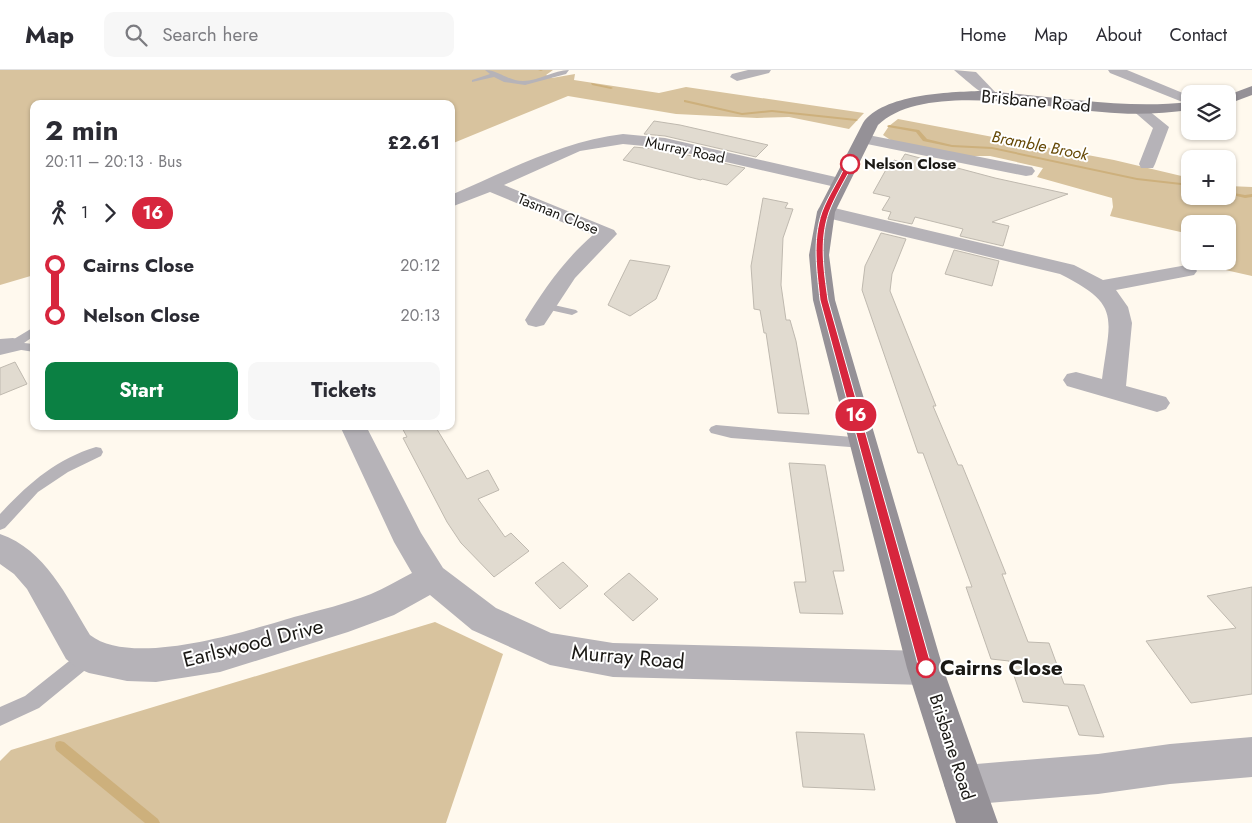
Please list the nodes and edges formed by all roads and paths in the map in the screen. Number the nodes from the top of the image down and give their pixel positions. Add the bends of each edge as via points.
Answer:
1 (488, 70) edge
2 (566, 70) edge
3 (961, 70) edge
4 (1115, 70) edge
5 (494, 75) junction
6 (474, 81) dead end
7 (1252, 90) edge
8 (991, 95) junction
9 (1236, 96) edge
10 (1181, 97) edge
11 (1236, 99) edge
12 (1252, 102) edge
13 (1181, 107) edge
14 (1138, 109) junction
15 (863, 139) junction
16 (1154, 160) dead end
17 (1026, 171) dead end
18 (840, 183) junction
19 (489, 185) junction
20 (455, 200) edge
21 (826, 212) junction
22 (1182, 278) dead end
23 (1100, 287) junction
24 (572, 312) dead end
25 (540, 313) joint
26 (30, 335) edge
27 (16, 347) edge
28 (1076, 380) dead end
29 (1113, 391) junction
30 (1157, 403) dead end
31 (355, 430) edge
32 (716, 430) dead end
33 (863, 443) junction
34 (96, 452) dead end
35 (0, 524) edge
36 (0, 547) edge
37 (432, 578) junction
38 (89, 656) junction
39 (926, 668) junction
40 (0, 717) edge
41 (1252, 756) edge
42 (964, 785) junction
43 (977, 823) edge

1 - 5 lane
2 - 5 lane via 527,84 509,83
3 - 8 street via 971,75
4 - 10 street
5 - 6 lane
7 - 9 street
8 - 14 street, Brisbane Road via 1101,108
8 - 15 street, Brisbane Road via 939,98 897,108 875,119
11 - 12 street
13 - 14 street, Brisbane Road
14 - 16 street via 1162,127
15 - 17 street
15 - 18 street, Brisbane Road
18 - 19 street, Murray Road via 665,143 623,139 574,148
18 - 21 street, Brisbane Road
19 - 20 street, Murray Road
19 - 25 street, Tasman Close via 614,230 577,262
21 - 23 street via 1048,263 1074,272
21 - 33 street, Brisbane Road via 819,255 824,300
22 - 23 street
23 - 29 street via 1111,298 1121,323
24 - 25 lane
26 - 27 lane
28 - 29 street
29 - 30 street
31 - 37 street, Murray Road via 410,542
32 - 33 lane via 731,434
33 - 39 street, Brisbane Road
34 - 35 lane via 33,488
36 - 38 street via 25,564 38,579 78,647
37 - 38 street, Earlswood Drive via 382,605 220,655 156,665 127,664
37 - 39 street, Murray Road via 484,619 550,649 581,656 649,662
38 - 40 lane via 32,702
39 - 42 street, Brisbane Road
41 - 42 street
42 - 43 street, Brisbane Road

